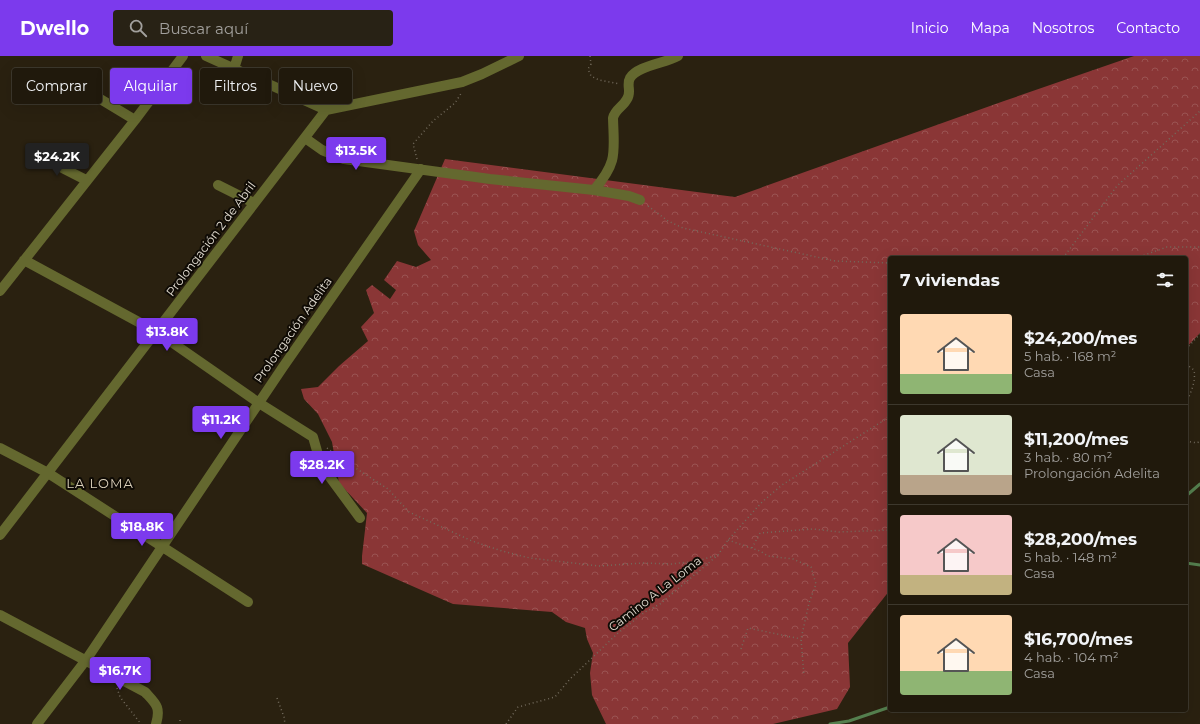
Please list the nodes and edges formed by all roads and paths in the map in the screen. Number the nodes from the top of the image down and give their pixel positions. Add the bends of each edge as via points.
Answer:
1 (183, 56) edge
2 (206, 56) edge
3 (238, 56) edge
4 (519, 56) edge
5 (590, 56) edge
6 (678, 56) edge
7 (232, 68) edge
8 (234, 68) edge
9 (462, 82) junction
10 (271, 85) edge
11 (628, 85) junction
12 (102, 100) edge
13 (326, 110) junction
14 (1200, 111) edge
15 (135, 120) junction
16 (305, 138) junction
17 (37, 155) dead end
18 (421, 168) junction
19 (86, 180) junction
20 (218, 185) dead end
21 (594, 190) junction
22 (640, 200) joint
23 (254, 203) junction
24 (1200, 247) edge
25 (1064, 256) edge
26 (1144, 256) edge
27 (24, 260) junction
28 (888, 263) edge
29 (0, 291) edge
30 (156, 332) junction
31 (1200, 334) edge
32 (1188, 347) edge
33 (1188, 366) edge
34 (1188, 398) edge
35 (259, 403) junction
36 (888, 417) edge
37 (1200, 441) edge
38 (1188, 442) edge
39 (325, 446) dead end
40 (0, 448) edge
41 (48, 473) junction
42 (360, 518) dead end
43 (888, 530) edge
44 (0, 535) edge
45 (728, 540) junction
46 (162, 547) junction
47 (752, 548) junction
48 (718, 555) junction
49 (248, 602) dead end
50 (0, 615) edge
51 (801, 639) junction
52 (741, 649) dead end
53 (86, 660) junction
54 (112, 674) junction
55 (804, 676) dead end
56 (277, 698) dead end
57 (180, 720) dead end
58 (37, 724) edge
59 (141, 724) edge
60 (156, 724) edge
61 (180, 724) edge
62 (285, 724) edge
63 (506, 724) edge

1 - 15 street
2 - 7 street
3 - 8 street
4 - 9 street
5 - 11 path via 591,64 588,69 591,76
6 - 11 street via 636,72 631,76
9 - 13 street
9 - 18 path via 463,90 455,103 433,121 413,144
10 - 13 street
11 - 21 street via 629,97 614,114 614,153 611,165
12 - 15 street
13 - 16 street, Prolongación 2 de Abril
14 - 25 path via 1117,186
15 - 19 street
16 - 18 street via 322,150 344,159
16 - 23 street, Prolongación 2 de Abril
17 - 19 street
18 - 21 street via 490,179
18 - 35 street, Prolongación Adelita
19 - 27 street
20 - 23 street
21 - 22 street
22 - 28 path via 668,221 683,228 835,261
23 - 30 street, Prolongación 2 de Abril
24 - 26 path via 1167,247
27 - 29 street
27 - 30 street
30 - 35 street
30 - 41 street, Prolongación 2 de Abril
31 - 32 path
33 - 34 path via 1194,370 1195,375
35 - 42 street via 313,437 321,465
35 - 46 street, Prolongación Adelita
36 - 45 path, Camino A La Loma via 782,484
37 - 38 path
39 - 48 path via 388,489 409,512 472,541 502,551 530,558 599,566 672,564
40 - 41 street
41 - 44 street, Prolongación 2 de Abril
41 - 46 street
43 - 47 path via 840,532 812,529 760,534
45 - 47 path
45 - 48 path, Camino A La Loma
46 - 49 street
46 - 53 street, Prolongación Adelita
47 - 51 path via 768,556 793,559 811,567 816,584
48 - 63 path, Camino A La Loma via 660,604 618,633 555,697 518,707
50 - 53 street
51 - 52 path via 748,628
51 - 55 path
53 - 54 street
53 - 58 street, Prolongación Adelita
54 - 59 path via 120,697
54 - 60 street via 145,692 157,705
56 - 62 path
57 - 61 path

